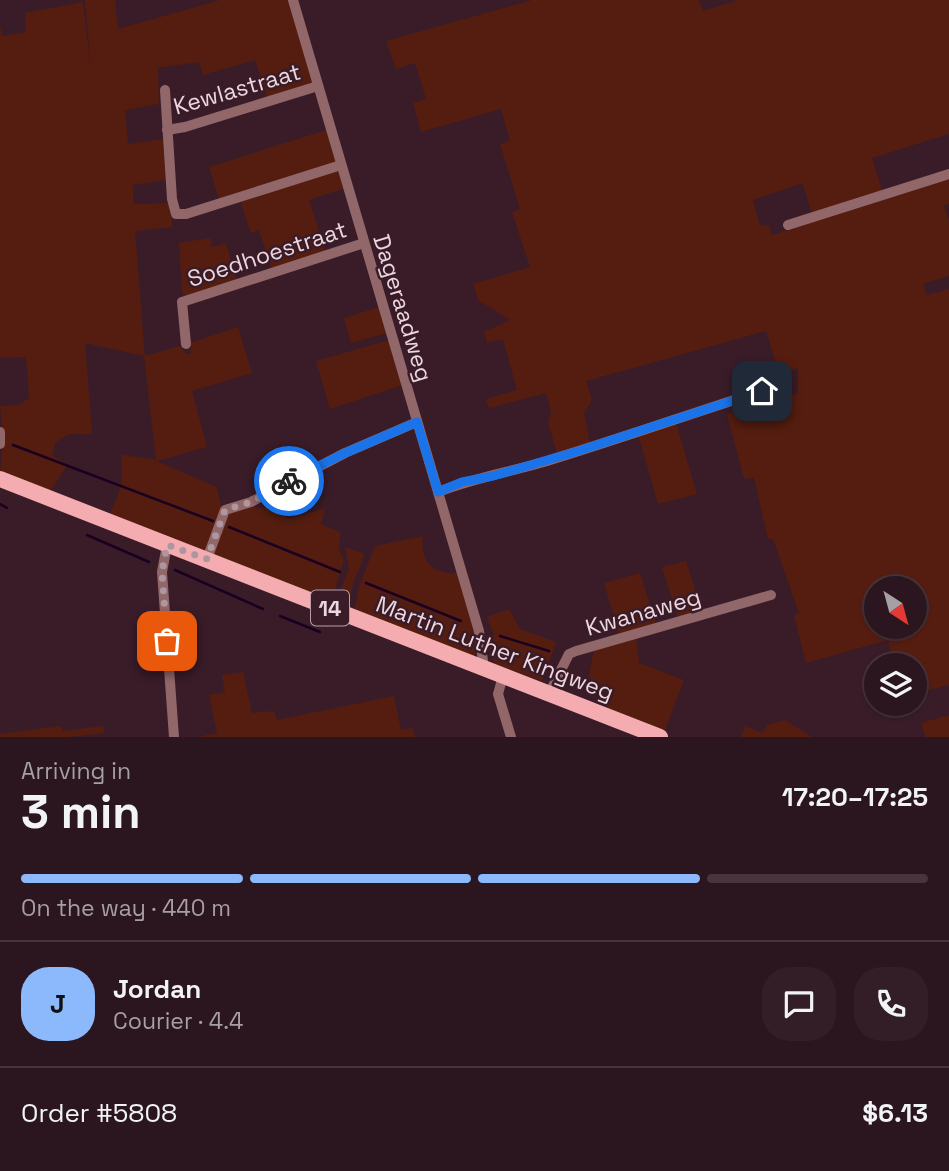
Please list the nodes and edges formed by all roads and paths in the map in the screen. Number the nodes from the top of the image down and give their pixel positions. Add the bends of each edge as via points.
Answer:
1 (293, 0) edge
2 (318, 86) junction
3 (165, 90) dead end
4 (167, 130) junction
5 (341, 165) junction
6 (949, 174) edge
7 (788, 225) dead end
8 (364, 243) junction
9 (186, 344) dead end
10 (762, 391) dead end
11 (417, 422) junction
12 (0, 432) edge
13 (0, 444) edge
14 (0, 479) edge
15 (438, 492) junction
16 (167, 545) junction
17 (207, 559) junction
18 (771, 595) dead end
19 (484, 668) junction
20 (503, 676) junction
21 (550, 694) junction
22 (174, 737) edge
23 (511, 737) edge
24 (660, 737) edge

1 - 2 street, Dageraadweg
2 - 4 street, Kewlastraat
2 - 5 street, Dageraadweg
3 - 4 street
4 - 5 street via 176,215
5 - 8 street, Dageraadweg
6 - 7 street
8 - 9 street, Soedhoestraat via 182,302
8 - 11 street, Dageraadweg
10 - 15 street
11 - 15 street, Dageraadweg
11 - 17 street via 251,502 225,510
12 - 13 street
14 - 16 main road, Martin Luther Kingweg / 14
15 - 19 street, Dageraadweg via 479,631
16 - 17 main road, Martin Luther Kingweg / 14
16 - 22 street via 162,572
17 - 19 main road, Martin Luther Kingweg / 14
18 - 21 street, Kwanaweg via 569,654
19 - 20 main road, Martin Luther Kingweg / 14
20 - 21 main road, Martin Luther Kingweg / 14
20 - 23 street via 498,694
21 - 24 main road, Martin Luther Kingweg / 14

